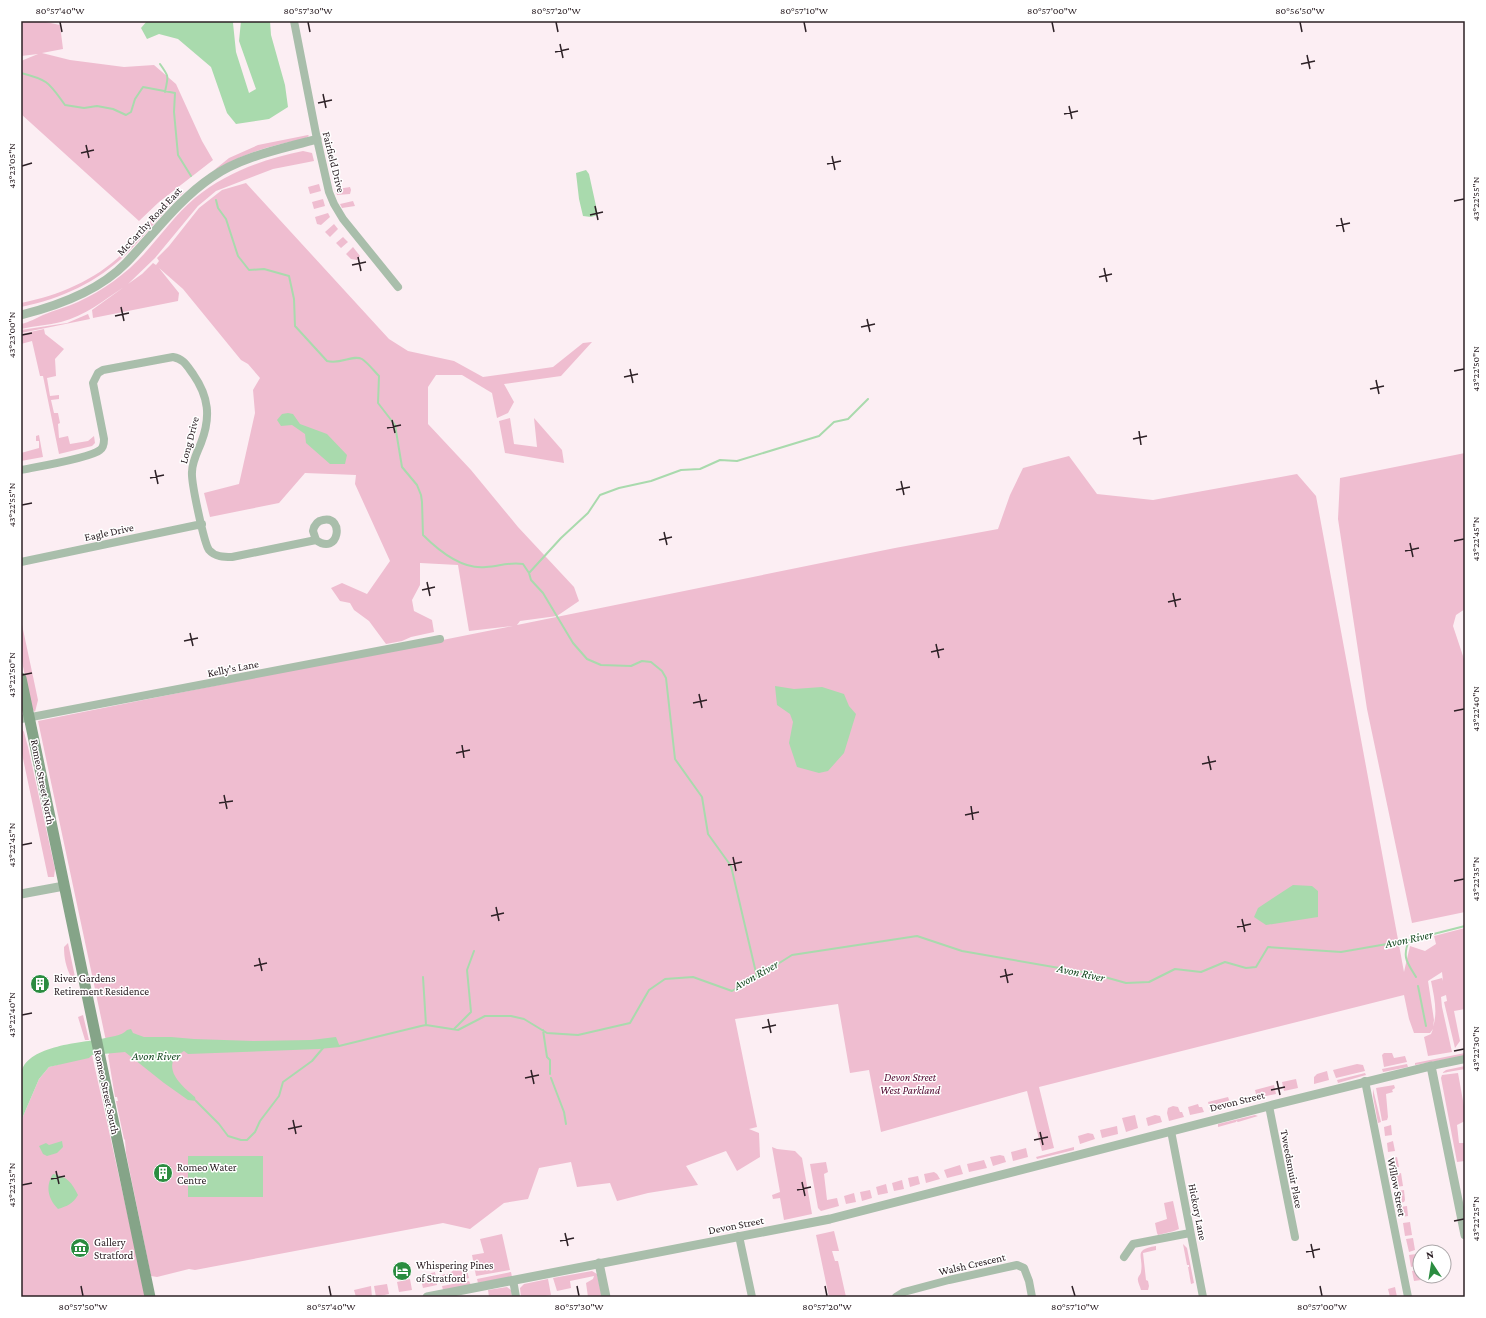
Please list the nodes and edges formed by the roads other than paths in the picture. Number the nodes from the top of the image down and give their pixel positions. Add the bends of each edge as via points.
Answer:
1 (294, 21) edge
2 (317, 139) junction
3 (398, 287) dead end
4 (21, 315) edge
5 (21, 470) edge
6 (202, 524) junction
7 (316, 540) dead end
8 (21, 562) edge
9 (440, 639) dead end
10 (21, 678) edge
11 (25, 718) edge
12 (64, 886) junction
13 (21, 894) edge
14 (1465, 1059) edge
15 (1431, 1066) junction
16 (1365, 1081) junction
17 (1269, 1106) junction
18 (1171, 1131) junction
19 (1190, 1233) junction
20 (1465, 1235) edge
21 (739, 1236) junction
22 (1294, 1237) dead end
23 (1124, 1258) dead end
24 (599, 1263) junction
25 (513, 1280) junction
26 (150, 1297) edge
27 (427, 1297) edge
28 (516, 1297) edge
29 (606, 1297) edge
30 (752, 1297) edge
31 (896, 1297) edge
32 (1032, 1297) edge
33 (1203, 1297) edge
34 (1408, 1297) edge

1 - 2 street, Fairfield Drive
2 - 3 street, Fairfield Drive via 334,204 343,219
2 - 4 street, McCarthy Road East via 233,165 212,177 171,213 125,264 106,279 68,300
5 - 6 street, Long Drive via 86,456 102,448 104,439 93,382 98,373 103,370 179,358 184,361 202,387 207,404 203,437 193,461 192,474
6 - 7 street, Long Drive via 210,550 215,555 223,557
6 - 8 street, Eagle Drive
9 - 11 street, Kelly's Lane
10 - 11 main road, Romeo Street North
11 - 12 main road, Romeo Street North
12 - 13 street
12 - 26 main road, Romeo Street South
14 - 15 street, Devon Street
15 - 16 street, Devon Street
15 - 20 street
16 - 17 street, Devon Street
16 - 34 street, Willow Street
17 - 18 street, Devon Street
17 - 22 street, Tweedsmuir Place
18 - 19 street, Hickory Lane
18 - 21 street, Devon Street via 830,1219
19 - 23 street via 1133,1244
19 - 33 street, Hickory Lane
21 - 24 street, Devon Street
21 - 30 street
24 - 25 street, Devon Street
24 - 29 street
25 - 27 street, Devon Street
25 - 28 street
31 - 32 street, Walsh Crescent via 910,1290 1017,1265 1024,1268 1030,1281

